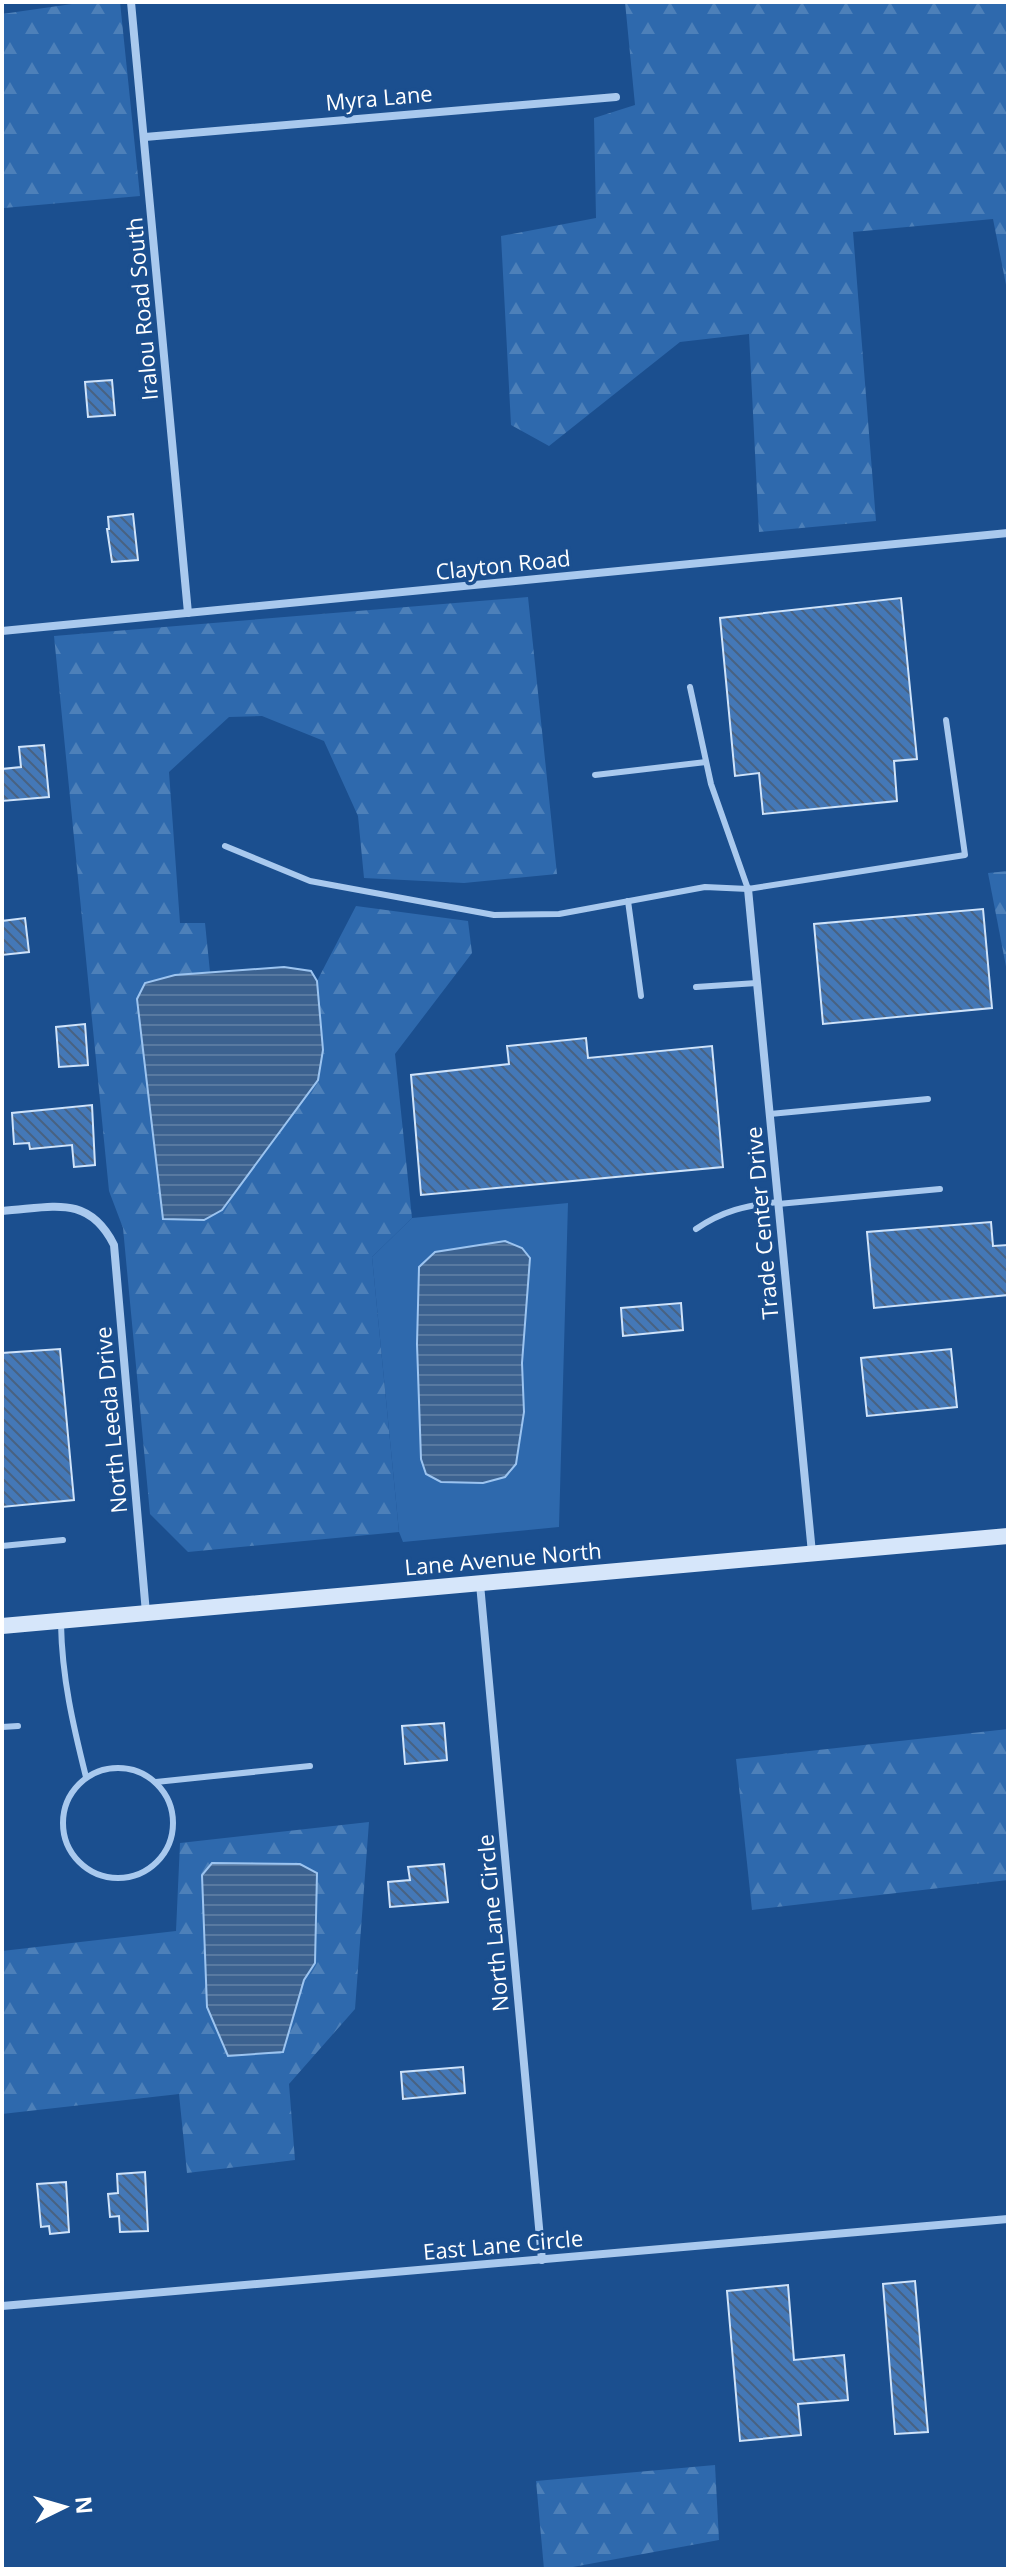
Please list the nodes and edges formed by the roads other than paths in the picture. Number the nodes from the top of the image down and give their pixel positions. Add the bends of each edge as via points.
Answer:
1 (131, 2) edge
2 (616, 97) dead end
3 (145, 137) junction
4 (1008, 533) edge
5 (188, 613) junction
6 (2, 631) edge
7 (690, 687) dead end
8 (946, 720) dead end
9 (706, 762) junction
10 (595, 775) dead end
11 (225, 846) dead end
12 (748, 889) junction
13 (628, 901) junction
14 (757, 983) junction
15 (696, 987) dead end
16 (641, 996) dead end
17 (928, 1099) dead end
18 (770, 1114) junction
19 (940, 1189) dead end
20 (778, 1203) junction
21 (2, 1211) edge
22 (696, 1229) dead end
23 (1008, 1536) edge
24 (63, 1540) dead end
25 (2, 1546) edge
26 (812, 1553) junction
27 (480, 1583) junction
28 (146, 1613) junction
29 (61, 1620) junction
30 (2, 1626) edge
31 (18, 1726) dead end
32 (2, 1727) edge
33 (310, 1766) dead end
34 (86, 1777) junction
35 (156, 1782) junction
36 (1008, 2219) edge
37 (542, 2260) junction
38 (2, 2306) edge

1 - 3 street, Iralou Road South
2 - 3 street, Myra Lane
3 - 5 street, Iralou Road South
4 - 5 street, Clayton Road
5 - 6 street, Clayton Road
7 - 9 lane
8 - 12 lane via 965,855
9 - 10 lane
9 - 12 lane
11 - 13 lane via 310,881 494,915 559,914
12 - 13 lane via 705,887
12 - 14 street, Trade Center Drive
13 - 16 lane
14 - 15 lane
14 - 18 street, Trade Center Drive
17 - 18 lane
18 - 20 street, Trade Center Drive
19 - 20 lane
20 - 22 lane via 748,1204
20 - 26 street, Trade Center Drive
21 - 28 street, North Leeda Drive via 65,1207 88,1212 114,1245
23 - 26 main road, Lane Avenue North
24 - 25 lane
26 - 27 main road, Lane Avenue North
27 - 28 main road, Lane Avenue North
27 - 37 street, North Lane Circle
28 - 29 main road, Lane Avenue North
29 - 30 main road, Lane Avenue North
29 - 34 lane via 61,1664
31 - 32 lane
33 - 35 lane
34 - 35 lane via 121,1767
34 - 35 lane via 65,1806 65,1841 87,1869 120,1879 154,1866 173,1833 167,1797
36 - 37 street, East Lane Circle
37 - 38 street, East Lane Circle

